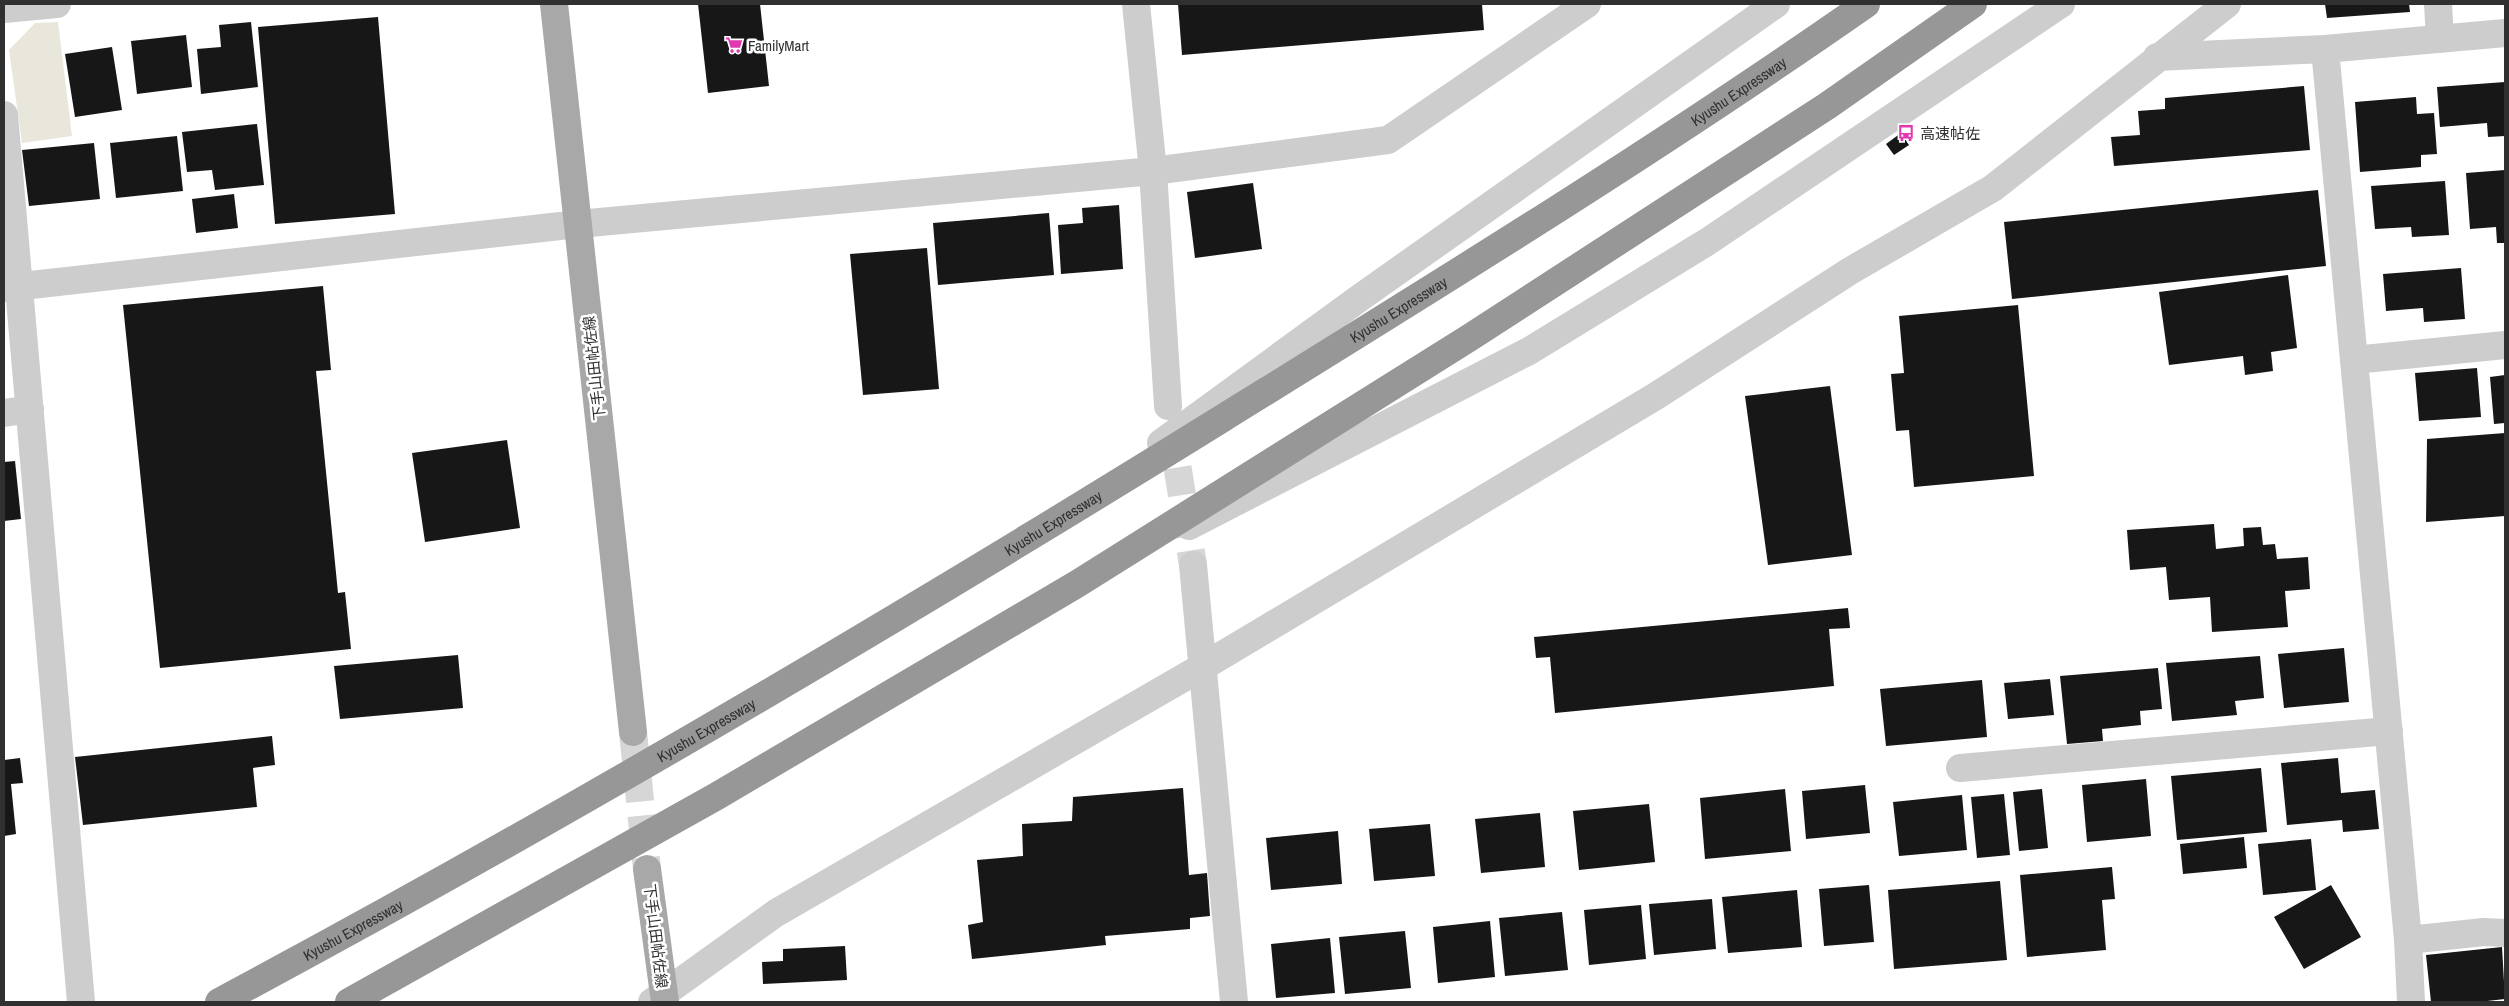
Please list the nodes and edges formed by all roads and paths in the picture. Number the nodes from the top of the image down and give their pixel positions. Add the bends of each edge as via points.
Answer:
1 (57, 4) edge
2 (554, 4) edge
3 (1136, 4) edge
4 (1587, 4) edge
5 (1776, 4) edge
6 (1866, 4) edge
7 (1973, 4) edge
8 (2061, 4) edge
9 (2227, 4) edge
10 (2438, 4) edge
11 (4, 9) edge
12 (2505, 33) edge
13 (2440, 39) junction
14 (2325, 49) junction
15 (2157, 57) junction
16 (4, 115) edge
17 (1154, 171) junction
18 (578, 224) junction
19 (11, 287) edge
20 (2505, 345) edge
21 (2354, 360) junction
22 (1168, 406) tunnel mouth
23 (17, 411) edge
24 (1053, 523) junction
25 (1193, 565) tunnel mouth
26 (1077, 584) junction
27 (1204, 666) junction
28 (2389, 731) junction
29 (633, 732) tunnel mouth
30 (1960, 768) dead end
31 (647, 869) tunnel mouth
32 (2505, 933) edge
33 (2408, 940) junction
34 (660, 1000) edge
35 (81, 1002) edge
36 (219, 1002) edge
37 (349, 1002) edge
38 (1234, 1002) edge
39 (2411, 1002) edge

1 - 11 street
2 - 18 main road, 下手山田帖佐線
3 - 17 street
4 - 17 street via 1388,140
5 - 24 street via 1361,297
6 - 24 highway, Kyushu Expressway via 1436,286
7 - 26 highway via 1827,106 1478,333
8 - 26 street via 1707,242 1530,351
9 - 15 street
10 - 13 street
12 - 13 street
13 - 14 street
14 - 15 street
14 - 21 street
15 - 27 street via 1993,188 1850,271 1656,396
16 - 19 street
17 - 18 street
17 - 22 street
18 - 19 street
18 - 29 main road, 下手山田帖佐線
19 - 23 street
20 - 21 street
21 - 28 street
23 - 35 street
24 - 36 highway, Kyushu Expressway via 690,739
25 - 27 street
26 - 37 highway via 717,796
27 - 34 street via 776,913
27 - 38 street
28 - 30 street
28 - 33 street
31 - 34 main road, 下手山田帖佐線
32 - 33 street via 2484,932
33 - 39 street

